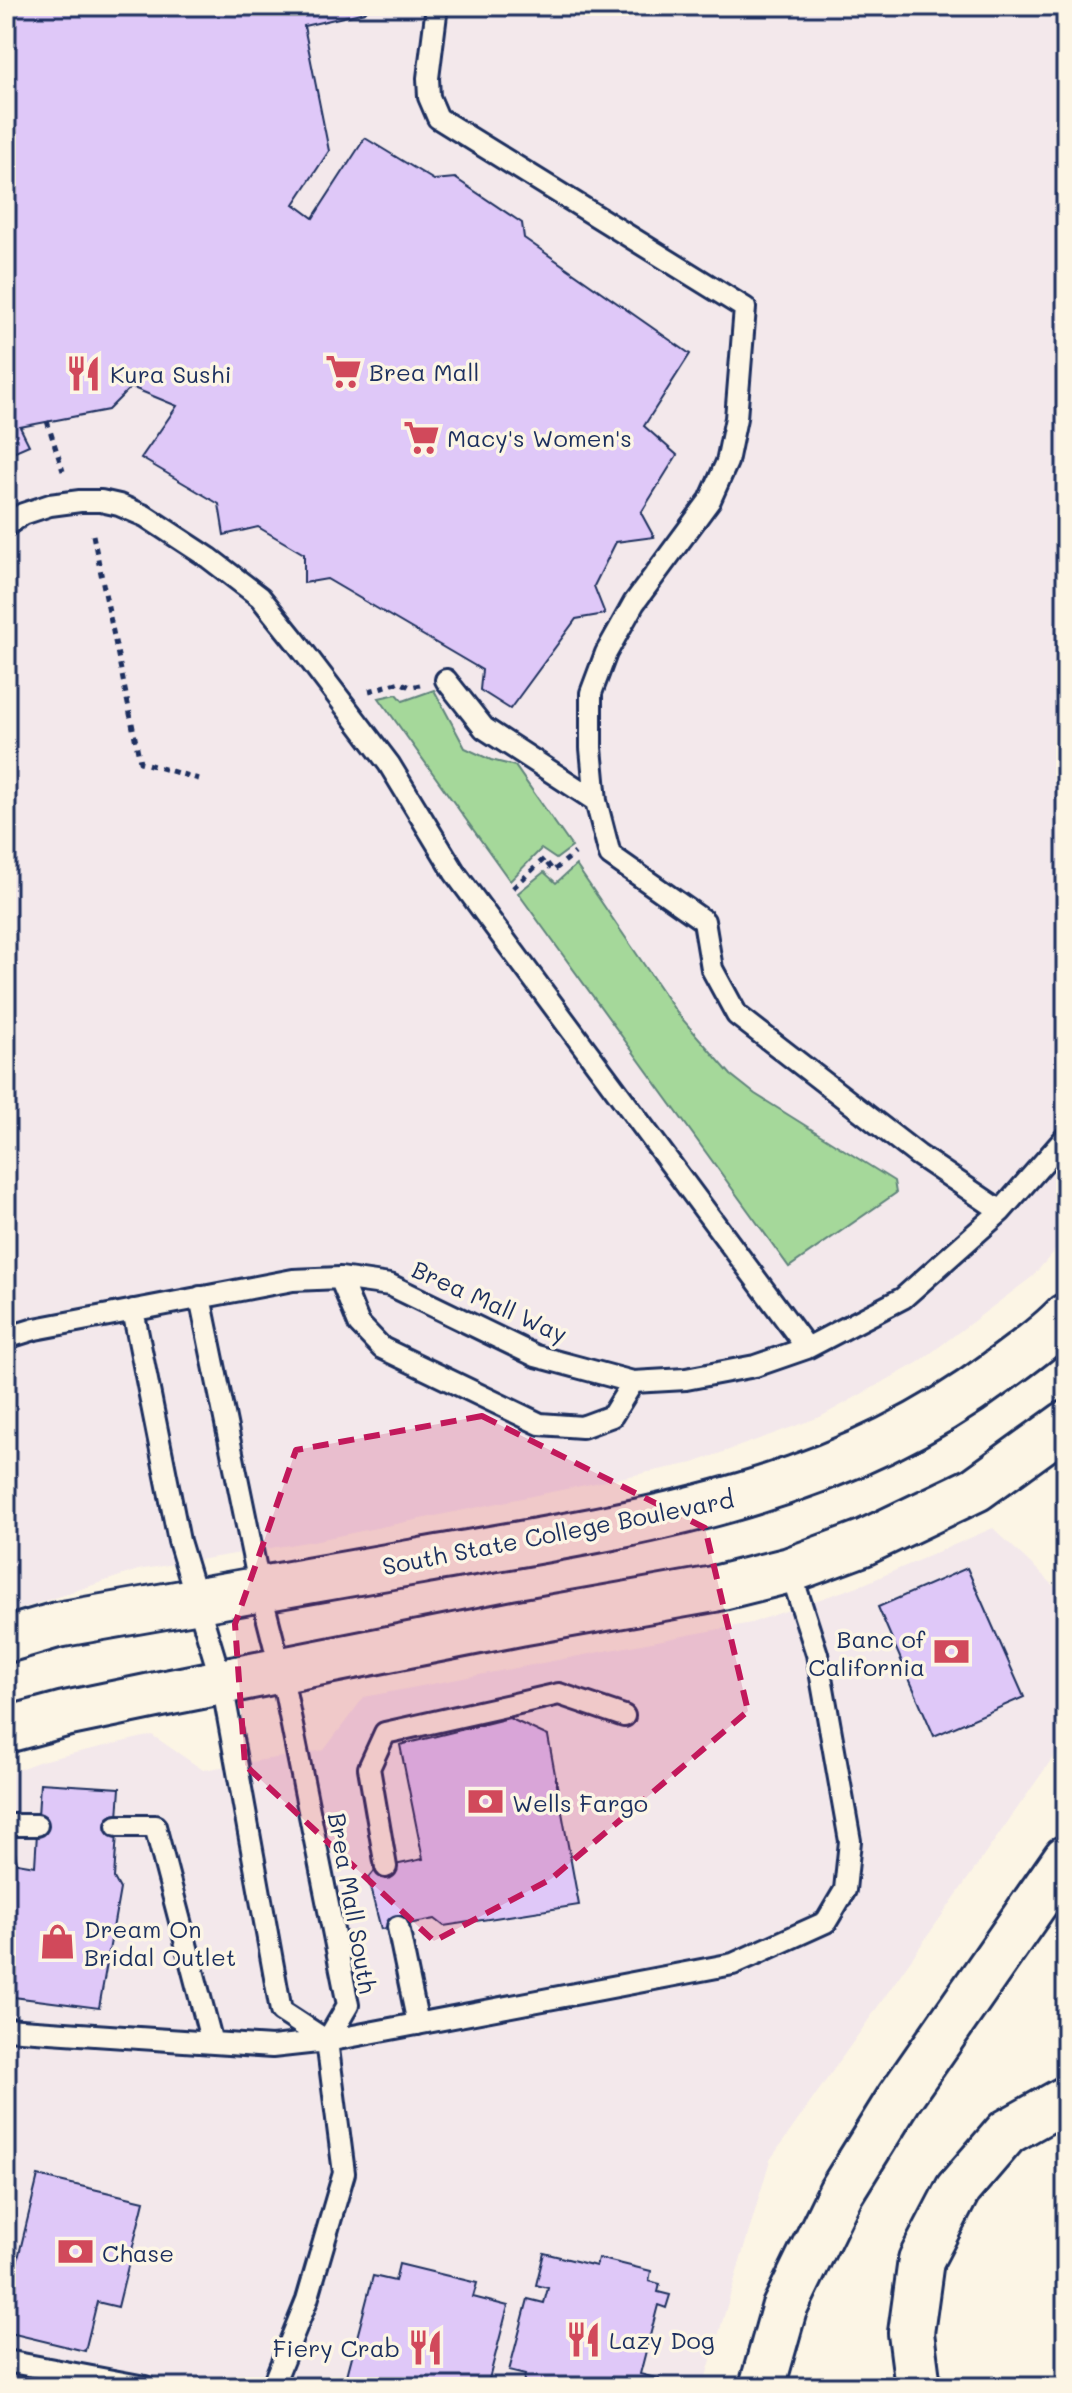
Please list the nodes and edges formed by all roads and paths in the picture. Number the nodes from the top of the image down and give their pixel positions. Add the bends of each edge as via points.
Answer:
1 (437, 6) edge
2 (47, 421) dead end
3 (63, 471) dead end
4 (6, 526) edge
5 (93, 535) dead end
6 (446, 680) joint
7 (368, 691) dead end
8 (199, 779) dead end
9 (596, 801) junction
10 (575, 853) dead end
11 (513, 888) dead end
12 (1066, 1137) edge
13 (1001, 1211) junction
14 (340, 1278) junction
15 (200, 1297) junction
16 (133, 1310) junction
17 (1066, 1316) edge
18 (6, 1338) edge
19 (807, 1348) junction
20 (633, 1382) junction
21 (1066, 1424) edge
22 (790, 1570) junction
23 (260, 1589) junction
24 (195, 1601) junction
25 (6, 1640) edge
26 (281, 1671) junction
27 (222, 1683) junction
28 (624, 1716) dead end
29 (6, 1730) edge
30 (6, 1825) edge
31 (37, 1825) dead end
32 (117, 1826) dead end
33 (1066, 1858) edge
34 (386, 1867) dead end
35 (398, 1927) dead end
36 (418, 2024) junction
37 (6, 2029) edge
38 (327, 2041) junction
39 (212, 2043) junction
40 (1066, 2099) edge
41 (6, 2361) edge
42 (145, 2387) edge
43 (272, 2387) edge
44 (762, 2387) edge
45 (918, 2387) edge

1 - 9 lane via 428,78 438,118 745,308 727,462 710,500 634,603 591,693
2 - 3 path
4 - 19 lane via 50,505 119,505 145,516 260,597 389,764 455,873
5 - 8 path via 140,762
6 - 7 path via 410,687 400,682
6 - 9 lane via 484,728
9 - 13 lane via 610,855 704,921 712,969 737,1015 918,1155
10 - 11 path via 553,871 544,859
12 - 13 lane, Brea Mall Way
13 - 19 lane, Brea Mall Way via 903,1298
14 - 15 lane, Brea Mall Way via 314,1277
14 - 20 lane, Brea Mall Way via 390,1285 536,1356
14 - 20 lane via 359,1324 382,1348 540,1424 582,1427 612,1416
15 - 16 lane, Brea Mall Way
15 - 23 lane, Brea Mall South
16 - 18 lane, Brea Mall Way
16 - 24 lane
17 - 23 main road, South State College Boulevard via 955,1405 854,1457 769,1489 604,1527
19 - 20 lane, Brea Mall Way via 755,1366
21 - 22 main road via 976,1489 863,1543
22 - 26 main road
22 - 36 lane via 817,1654 850,1841 845,1890 826,1922 733,1964
23 - 24 main road, South State College Boulevard
23 - 26 lane, Brea Mall South
24 - 25 main road, South State College Boulevard via 57,1625
24 - 27 lane
26 - 27 main road
26 - 38 lane, Brea Mall South via 348,2005
27 - 29 main road
27 - 38 lane via 281,2011
28 - 34 lane via 559,1694 385,1733 369,1768
30 - 31 lane
32 - 39 lane via 155,1826
33 - 44 main road via 900,2097 841,2192 784,2309
35 - 36 lane
36 - 38 lane
37 - 39 lane
38 - 39 lane via 272,2047
38 - 43 lane via 344,2173 307,2300
40 - 45 main road via 1007,2132 958,2189 921,2260 911,2333
41 - 42 lane

